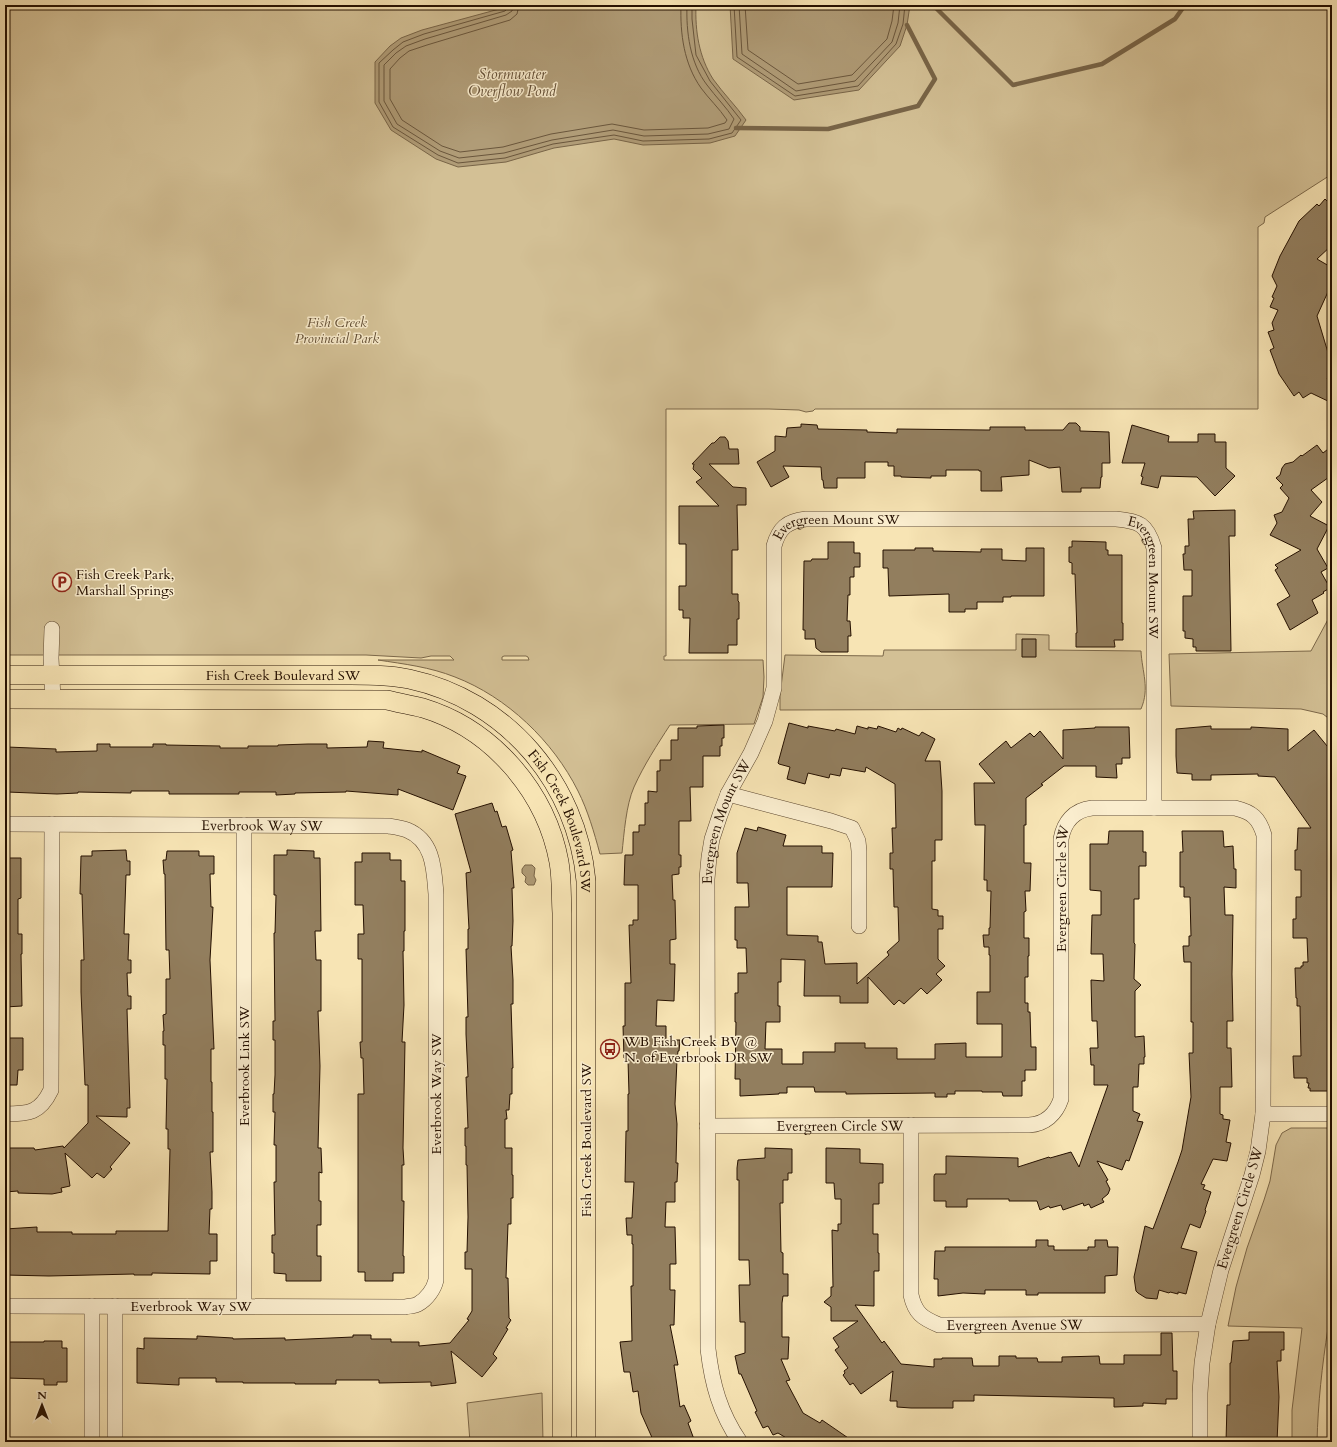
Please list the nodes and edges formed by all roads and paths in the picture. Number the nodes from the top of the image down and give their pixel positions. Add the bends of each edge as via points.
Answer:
1 (52, 629) dead end
2 (5, 675) edge
3 (52, 676) junction
4 (5, 699) edge
5 (53, 699) junction
6 (728, 794) junction
7 (1154, 808) junction
8 (5, 824) edge
9 (52, 824) junction
10 (244, 825) junction
11 (859, 926) dead end
12 (5, 1114) edge
13 (1264, 1114) junction
14 (1332, 1114) edge
15 (911, 1125) junction
16 (708, 1126) junction
17 (5, 1306) edge
18 (92, 1306) junction
19 (115, 1306) junction
20 (244, 1306) junction
21 (1208, 1324) junction
22 (92, 1442) edge
23 (115, 1442) edge
24 (562, 1442) edge
25 (586, 1442) edge
26 (740, 1442) edge
27 (1200, 1442) edge

1 - 3 street
2 - 3 main road, Fish Creek Boulevard SW
3 - 5 street
3 - 25 main road, Fish Creek Boulevard SW via 376,675 409,679 465,699 488,713 529,749 550,776 573,821 586,881
4 - 5 main road, Fish Creek Boulevard SW
5 - 24 main road, Fish Creek Boulevard SW via 387,700 423,708 474,733 508,762 533,795 548,824 555,845 561,889
6 - 7 street, Evergreen Mount SW via 758,738 774,688 774,546 777,536 784,527 806,519 1116,519 1133,520 1143,527 1154,548
6 - 11 street via 852,828 859,851
6 - 16 street, Evergreen Mount SW via 712,839 709,857
7 - 13 street, Evergreen Circle SW via 1235,808 1250,813 1260,823 1264,835
7 - 15 street, Evergreen Circle SW via 1086,809 1072,816 1062,830 1061,1094 1053,1114 1036,1125
8 - 9 street, Everbrook Way SW
9 - 10 street, Everbrook Way SW
9 - 12 street via 51,1090 43,1104 32,1112
10 - 20 street, Everbrook Link SW
10 - 20 street, Everbrook Way SW via 389,826 408,830 421,839 428,849 433,862 436,894 434,1287 418,1304 405,1307
13 - 14 street
13 - 21 street, Evergreen Circle SW via 1252,1175 1221,1270
15 - 16 street, Evergreen Circle SW
15 - 21 street, Evergreen Avenue SW via 911,1294 922,1317 939,1325
16 - 26 street via 708,1349 714,1387 725,1415
17 - 18 street, Everbrook Way SW
18 - 19 street, Everbrook Way SW
18 - 22 street
19 - 20 street, Everbrook Way SW
19 - 23 street
21 - 27 street, Evergreen Circle SW via 1202,1370

